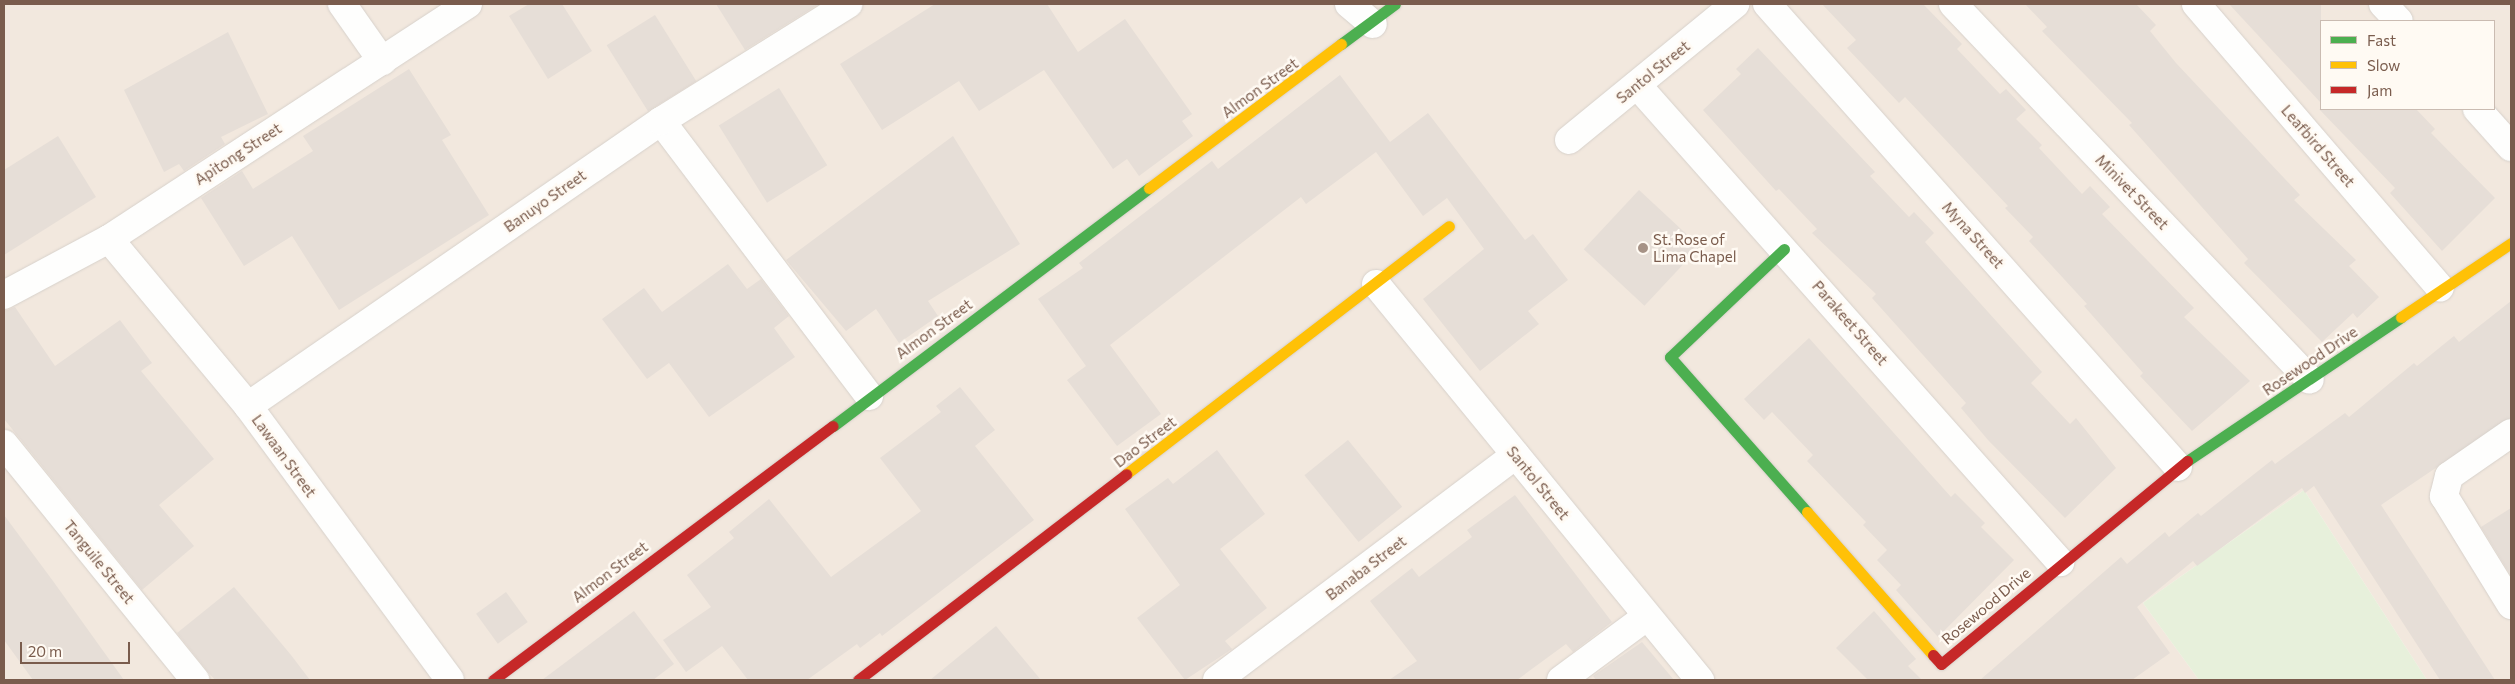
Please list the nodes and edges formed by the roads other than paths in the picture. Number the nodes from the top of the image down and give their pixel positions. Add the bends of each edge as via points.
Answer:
1 (342, 4) edge
2 (468, 4) edge
3 (848, 4) edge
4 (1349, 4) edge
5 (1395, 4) edge
6 (1735, 4) edge
7 (1767, 4) edge
8 (1953, 4) edge
9 (2196, 4) edge
10 (2383, 4) edge
11 (2398, 20) edge
12 (1373, 24) junction
13 (382, 61) junction
14 (1637, 85) junction
15 (2478, 110) edge
16 (661, 121) junction
17 (1569, 140) dead end
18 (2511, 147) edge
19 (1449, 226) dead end
20 (109, 239) junction
21 (2511, 243) edge
22 (1784, 248) junction
23 (1376, 284) junction
24 (2440, 288) junction
25 (4, 295) edge
26 (2310, 380) junction
27 (869, 396) junction
28 (248, 406) junction
29 (2511, 433) edge
30 (4, 444) edge
31 (1516, 456) junction
32 (2178, 467) junction
33 (2060, 562) junction
34 (2511, 604) edge
35 (1646, 617) junction
36 (1940, 672) edge
37 (195, 680) edge
38 (450, 680) edge
39 (492, 680) edge
40 (858, 680) edge
41 (1217, 680) edge
42 (1561, 680) edge
43 (1700, 680) edge

1 - 13 street
2 - 13 street, Apitong Street
3 - 16 street, Banuyo Street
4 - 12 street
5 - 12 street, Almon Street
6 - 14 street, Santol Street
7 - 32 street, Myna Street
8 - 26 street, Minivet Street
9 - 24 street, Leafbird Street
10 - 11 street
12 - 27 street, Almon Street
13 - 20 street, Apitong Street
14 - 17 street, Santol Street
14 - 22 street, Parakeet Street
15 - 18 street
16 - 27 street
16 - 28 street, Banuyo Street
19 - 23 street, Dao Street
20 - 25 street, Apitong Street
20 - 28 street, Lawaan Street
21 - 24 street, Rosewood Drive
22 - 33 street, Parakeet Street
22 - 36 street, Rosewood Drive via 1670,357
23 - 31 street, Santol Street
23 - 40 street, Dao Street
24 - 26 street, Rosewood Drive
26 - 32 street, Rosewood Drive
27 - 39 street, Almon Street
28 - 38 street, Lawaan Street
29 - 34 street via 2449,476 2444,496
30 - 37 street, Tanguile Street
31 - 35 street, Santol Street
31 - 41 street, Banaba Street
32 - 33 street, Rosewood Drive
33 - 36 street, Rosewood Drive
35 - 42 street
35 - 43 street, Santol Street

